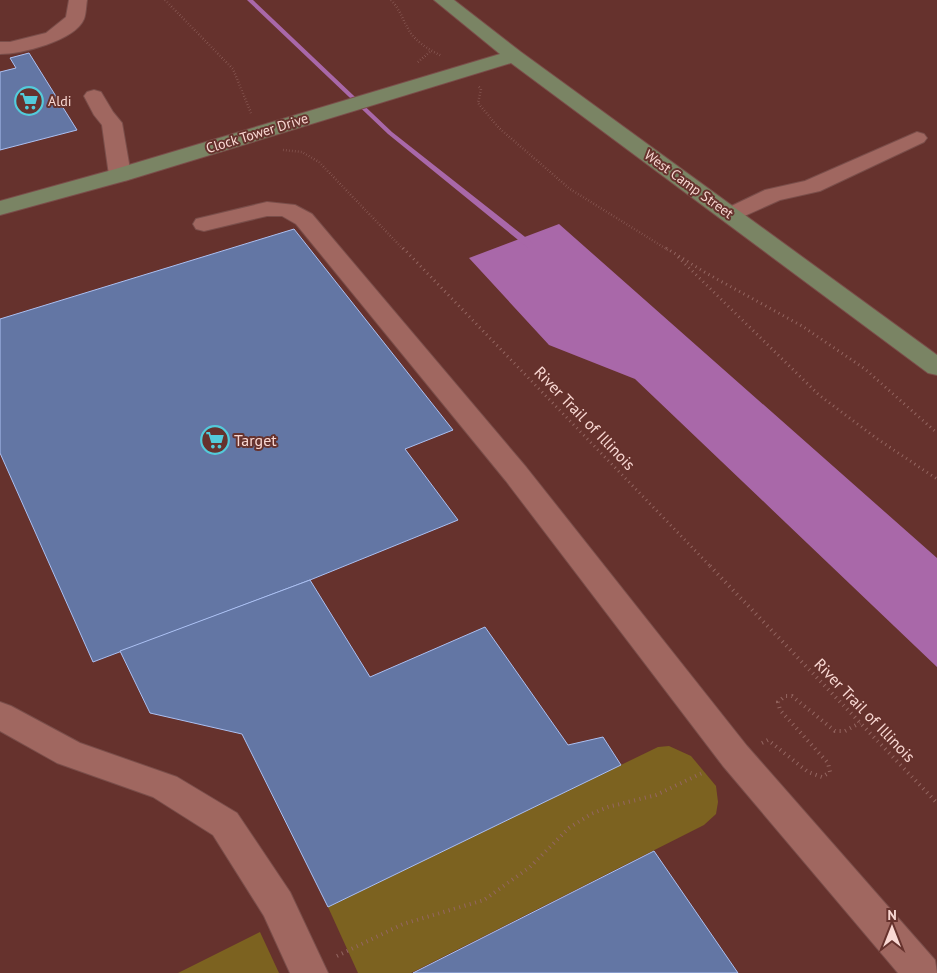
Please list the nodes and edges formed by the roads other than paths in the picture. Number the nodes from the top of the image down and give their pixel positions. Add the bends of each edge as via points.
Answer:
1 (78, 0) edge
2 (443, 0) edge
3 (0, 48) edge
4 (514, 56) junction
5 (94, 96) dead end
6 (917, 138) dead end
7 (120, 175) junction
8 (0, 208) edge
9 (732, 215) junction
10 (204, 224) dead end
11 (933, 359) edge
12 (0, 715) edge
13 (309, 973) edge
14 (922, 973) edge

1 - 3 lane via 76,19 53,37
2 - 4 main road, West Camp Street
4 - 7 main road, Clock Tower Drive
4 - 9 main road, West Camp Street
5 - 7 lane via 112,123
6 - 9 lane via 812,186 773,195
7 - 8 main road, Clock Tower Drive
9 - 11 main road, West Camp Street
10 - 14 lane via 266,209 287,210 304,219 516,474 735,756
12 - 13 lane via 69,753 165,787 225,824 277,904

